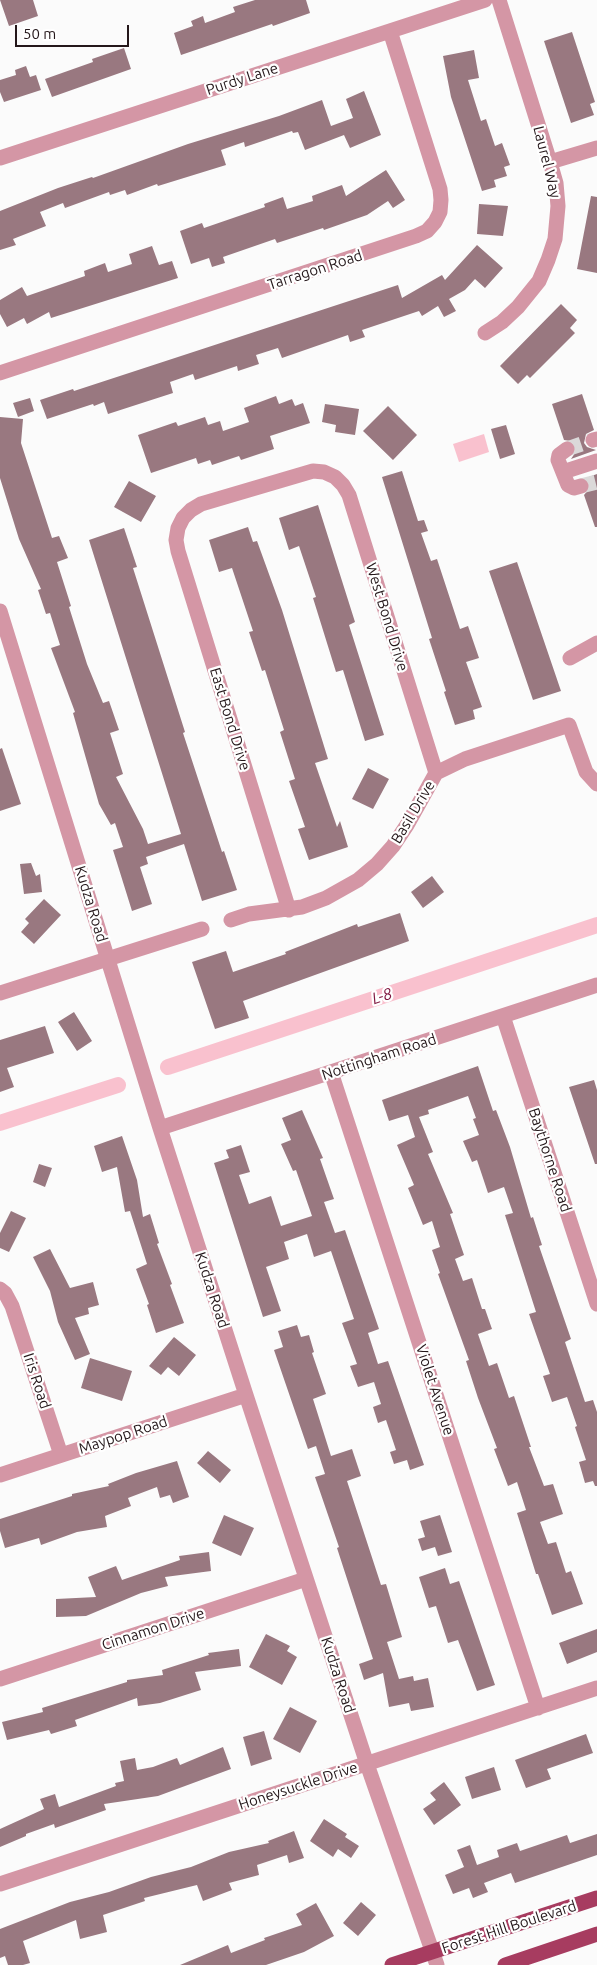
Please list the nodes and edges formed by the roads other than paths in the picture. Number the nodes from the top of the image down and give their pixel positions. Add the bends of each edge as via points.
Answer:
1 (485, 0) edge
2 (500, 0) edge
3 (390, 31) junction
4 (597, 148) edge
5 (0, 158) edge
6 (550, 162) junction
7 (485, 333) dead end
8 (0, 372) edge
9 (567, 449) dead end
10 (597, 462) edge
11 (324, 472) joint
12 (563, 472) junction
13 (581, 486) dead end
14 (0, 611) edge
15 (597, 643) edge
16 (570, 658) dead end
17 (436, 773) junction
18 (597, 784) edge
19 (289, 910) junction
20 (231, 920) dead end
21 (202, 929) dead end
22 (108, 958) junction
23 (597, 986) edge
24 (0, 993) edge
25 (503, 1016) junction
26 (331, 1072) junction
27 (160, 1128) junction
28 (0, 1289) edge
29 (597, 1304) edge
30 (246, 1395) junction
31 (61, 1455) junction
32 (0, 1475) edge
33 (306, 1579) junction
34 (0, 1679) edge
35 (597, 1688) edge
36 (538, 1708) junction
37 (367, 1764) junction
38 (0, 1884) edge
39 (597, 1898) edge
40 (597, 1934) edge
41 (435, 1959) edge
42 (392, 1965) edge
43 (505, 1965) edge

1 - 3 street, Purdy Lane
2 - 6 street, Laurel Way
3 - 5 street, Purdy Lane
3 - 8 street, Tarragon Road via 440,189 440,212 427,231
4 - 6 street
6 - 7 street, Laurel Way via 558,206 555,239 548,260 539,281 522,303
9 - 12 street via 558,456
10 - 12 street
11 - 17 street, West Bond Drive via 339,481 349,495
11 - 19 street, East Bond Drive via 302,473 202,504 187,514 178,528 176,540
12 - 13 street via 568,485 574,488
14 - 22 street, Kudza Road
15 - 16 street
17 - 18 street, Basil Drive via 465,759 569,725 586,772
17 - 19 street, Basil Drive via 407,825 377,864 358,880 326,898
19 - 20 street, Basil Drive via 249,914
21 - 22 street
22 - 24 street
22 - 27 street, Kudza Road
23 - 25 street, Nottingham Road
25 - 26 street, Nottingham Road
25 - 29 street, Baythorne Road
26 - 27 street, Nottingham Road
26 - 36 street, Violet Avenue
27 - 30 street, Kudza Road
28 - 31 street, Iris Road via 12,1306
30 - 31 street, Maypop Road
30 - 33 street, Kudza Road
31 - 32 street, Maypop Road
33 - 34 street, Cinnamon Drive
33 - 37 street, Kudza Road
35 - 36 street, Honeysuckle Drive
36 - 37 street, Honeysuckle Drive
37 - 38 street, Honeysuckle Drive
37 - 41 street, Kudza Road
39 - 41 main road, Forest Hill Boulevard
40 - 43 main road
41 - 42 main road, Forest Hill Boulevard

